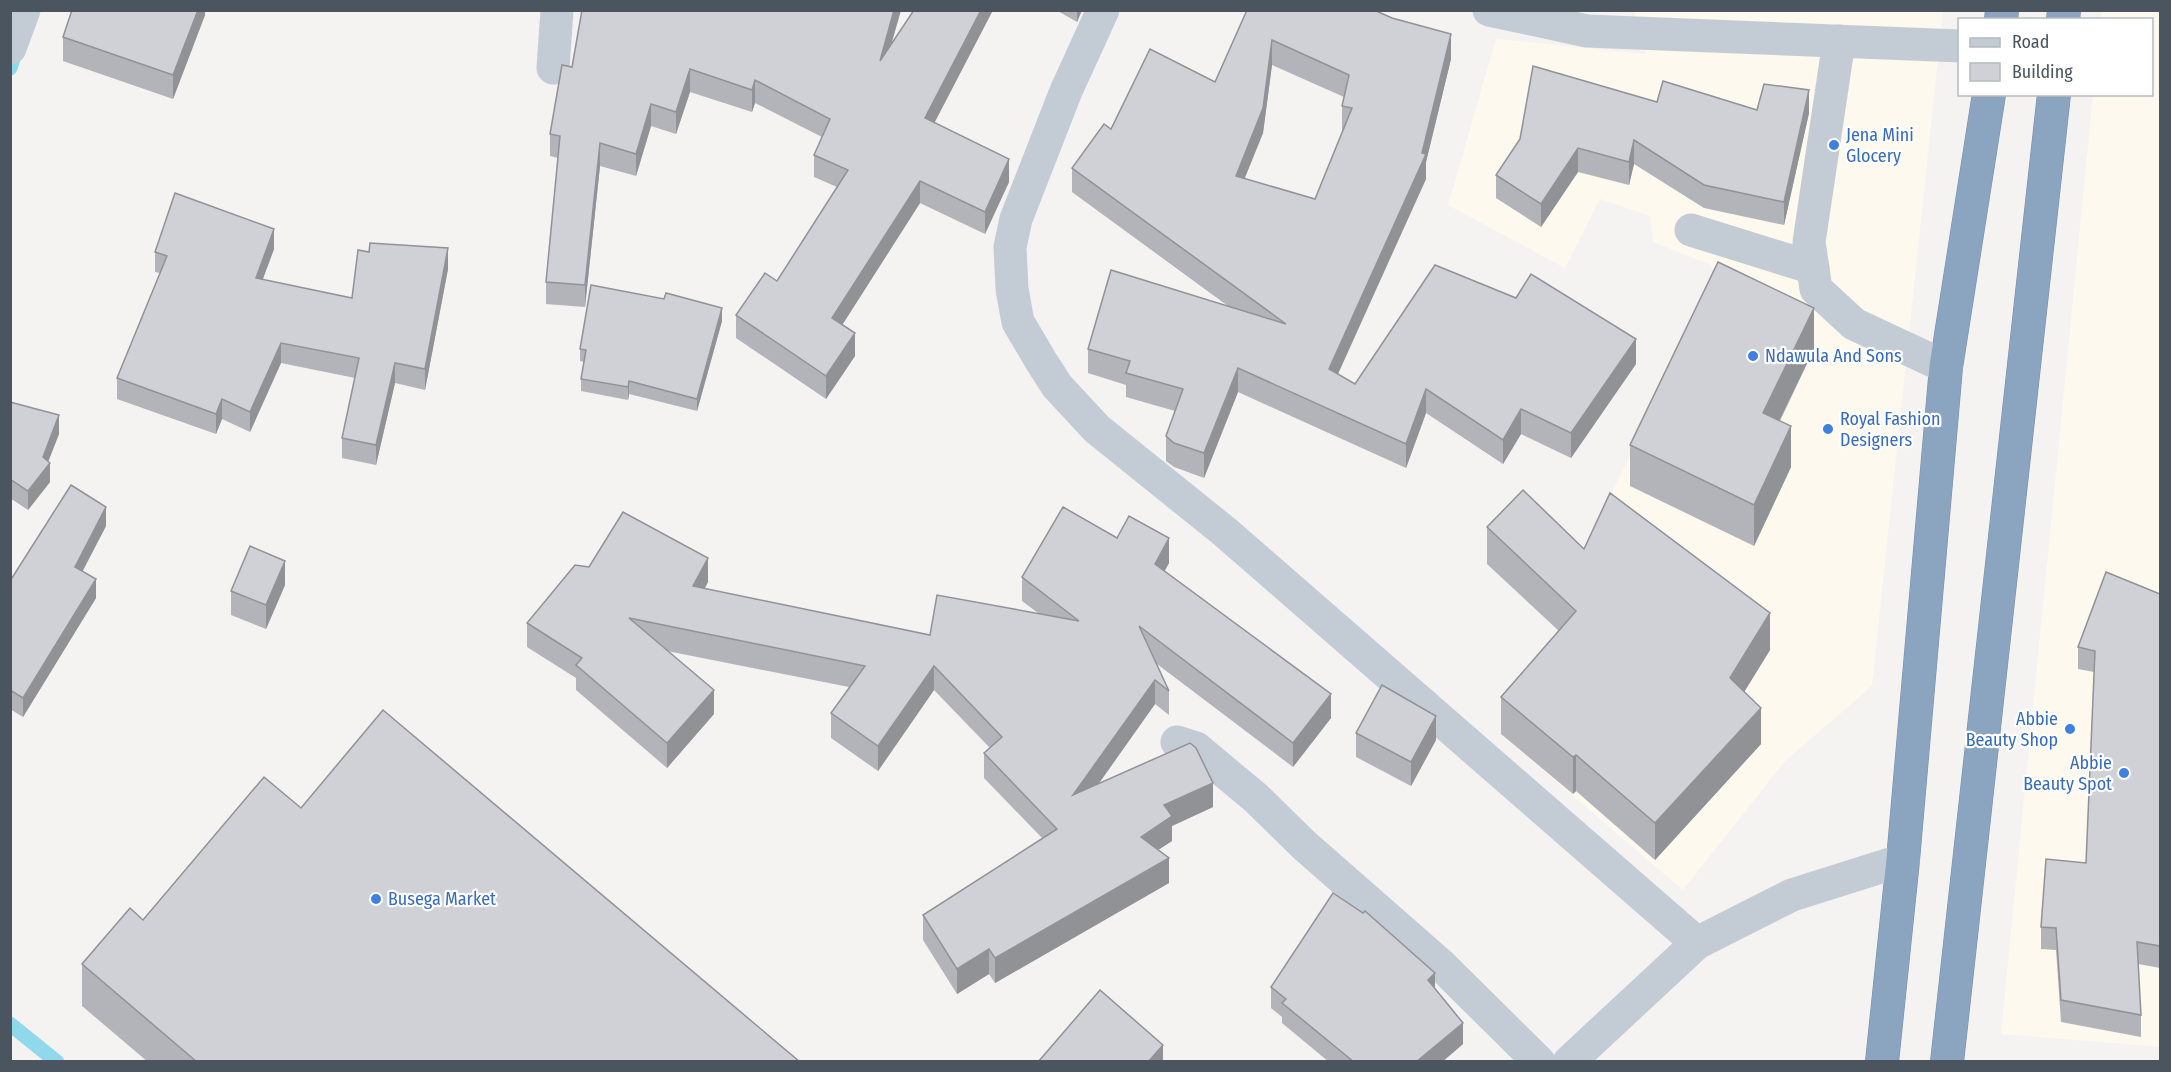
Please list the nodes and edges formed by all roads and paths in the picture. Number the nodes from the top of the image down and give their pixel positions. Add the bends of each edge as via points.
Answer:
1 (24, 10) edge
2 (556, 10) edge
3 (1102, 10) edge
4 (1489, 10) edge
5 (1839, 41) junction
6 (1958, 46) edge
7 (10, 48) edge
8 (554, 68) dead end
9 (1989, 96) edge
10 (2055, 96) edge
11 (1691, 230) dead end
12 (1813, 268) junction
13 (1946, 367) junction
14 (1177, 741) dead end
15 (1903, 860) junction
16 (1697, 943) junction
17 (1539, 1062) edge
18 (1569, 1062) edge
19 (1882, 1062) edge
20 (1947, 1062) edge

1 - 7 street
2 - 8 street
3 - 16 street via 1016,219 1010,247 1018,322 1041,361 1057,386 1097,429 1234,539
4 - 5 street via 1587,31
5 - 6 street
5 - 12 street via 1809,242
9 - 13 highway
10 - 20 highway
11 - 12 street
12 - 13 street via 1816,289 1854,324
13 - 15 highway
14 - 17 street via 1196,748 1256,798 1442,966
15 - 16 street via 1792,895
15 - 19 highway
16 - 18 street

